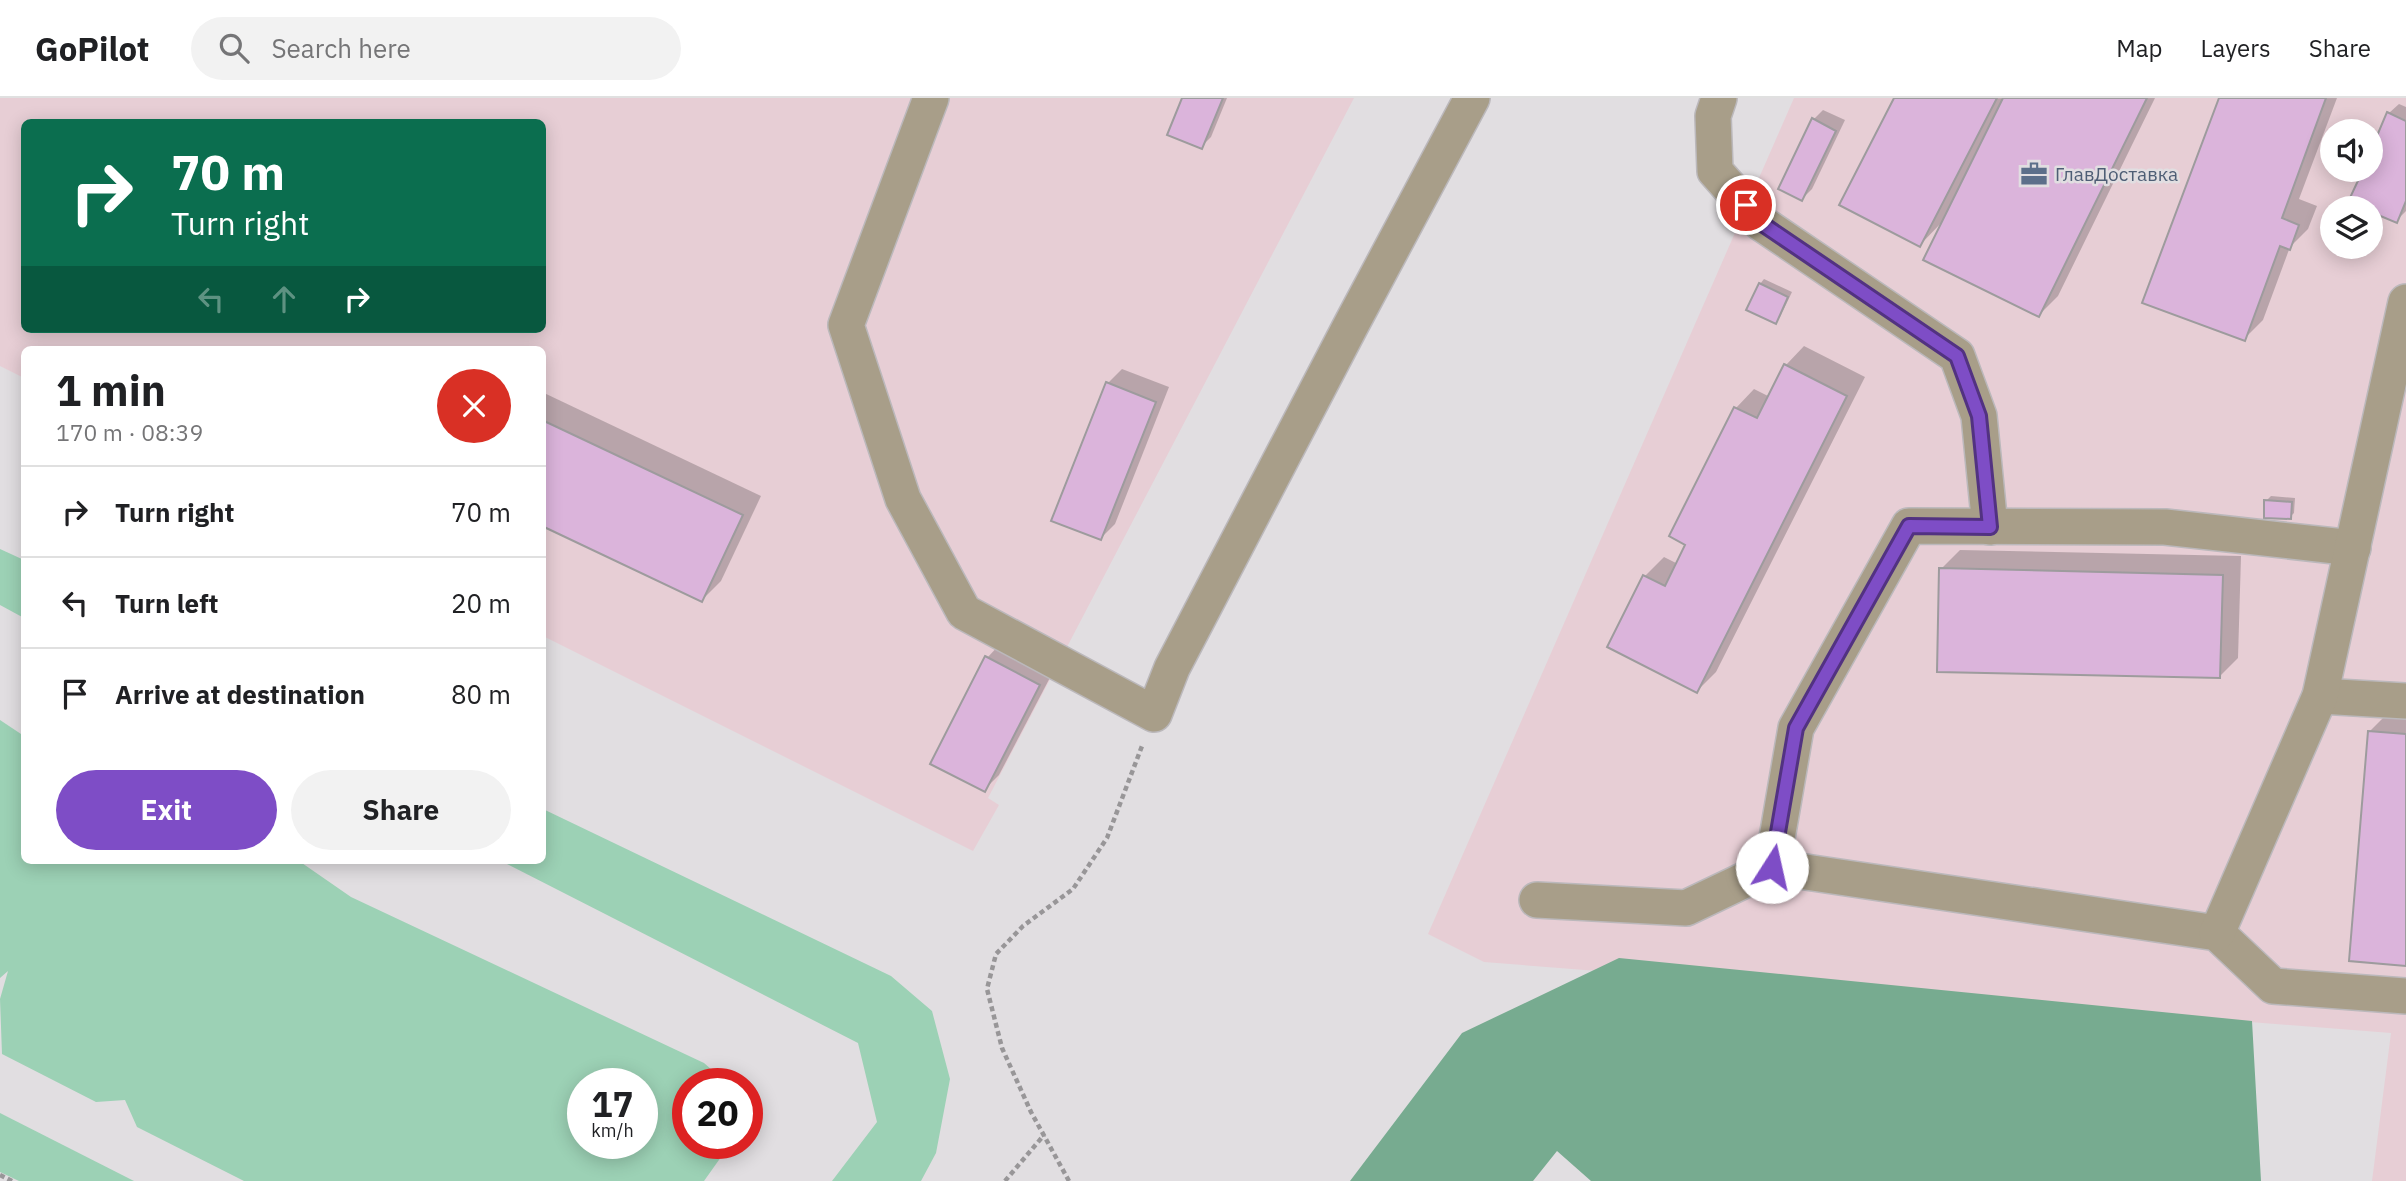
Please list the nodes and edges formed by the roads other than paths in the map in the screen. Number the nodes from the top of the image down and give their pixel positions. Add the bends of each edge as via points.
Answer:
1 (931, 98) edge
2 (1472, 98) edge
3 (1719, 98) edge
4 (2406, 303) edge
5 (1990, 527) junction
6 (2353, 548) junction
7 (2320, 696) junction
8 (2406, 701) edge
9 (1772, 867) junction
10 (1537, 900) dead end
11 (2217, 933) junction
12 (2406, 996) edge

1 - 2 lane via 846,325 903,499 964,612 1154,714 1172,668
3 - 5 lane via 1713,116 1715,171 1761,223 1957,356 1979,416
4 - 6 lane
5 - 6 lane via 2165,527
5 - 9 lane via 1909,526 1796,728
6 - 7 lane
7 - 8 lane
7 - 11 lane
9 - 10 lane via 1686,908
9 - 11 lane
11 - 12 lane via 2273,986

